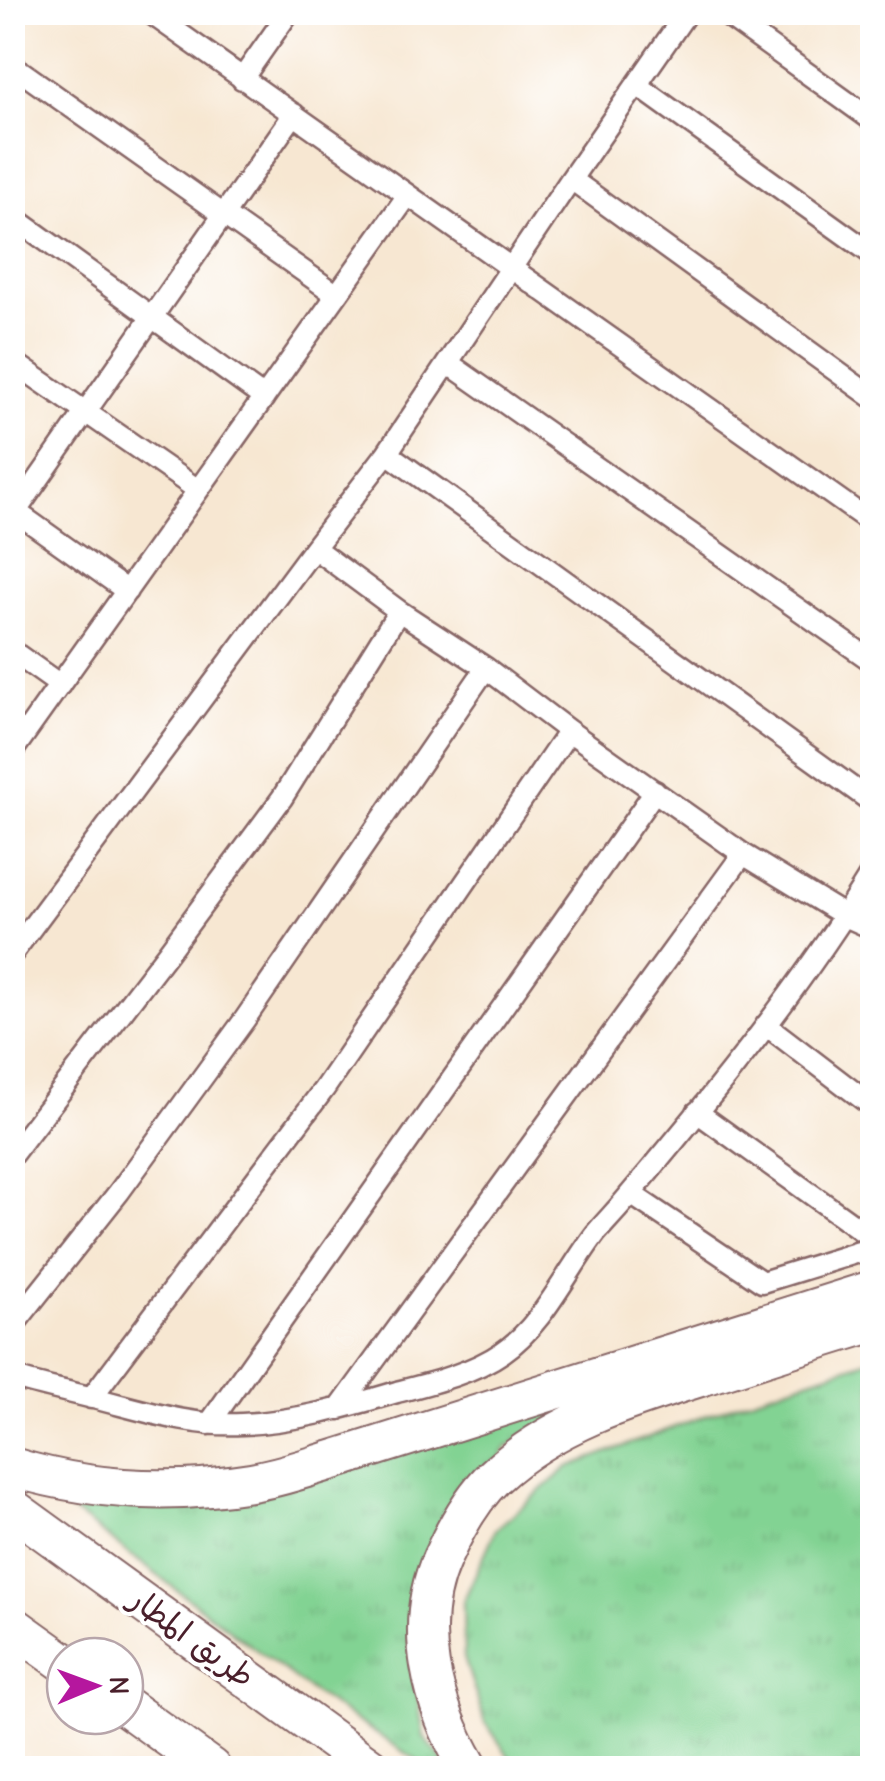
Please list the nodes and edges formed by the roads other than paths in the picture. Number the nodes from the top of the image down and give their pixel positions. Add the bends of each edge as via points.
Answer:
1 (149, 12) edge
2 (289, 12) edge
3 (686, 12) edge
4 (722, 12) edge
5 (12, 65) edge
6 (242, 78) junction
7 (637, 85) junction
8 (294, 114) junction
9 (872, 120) edge
10 (570, 179) junction
11 (408, 196) junction
12 (224, 214) junction
13 (12, 216) edge
14 (872, 254) edge
15 (511, 270) junction
16 (337, 295) junction
17 (152, 317) junction
18 (12, 362) edge
19 (448, 363) junction
20 (872, 396) edge
21 (264, 398) junction
22 (86, 412) junction
23 (387, 452) junction
24 (198, 490) junction
25 (14, 513) edge
26 (872, 523) edge
27 (314, 548) junction
28 (126, 591) junction
29 (399, 610) junction
30 (12, 651) edge
31 (872, 661) edge
32 (486, 668) junction
33 (60, 685) junction
34 (569, 730) junction
35 (12, 752) edge
36 (655, 792) junction
37 (872, 802) edge
38 (744, 854) junction
39 (872, 872) edge
40 (845, 916) junction
41 (872, 928) edge
42 (12, 954) edge
43 (766, 1025) junction
44 (872, 1106) edge
45 (697, 1112) junction
46 (12, 1155) edge
47 (630, 1194) junction
48 (872, 1238) edge
49 (872, 1248) edge
50 (872, 1290) edge
51 (872, 1323) edge
52 (12, 1326) edge
53 (12, 1377) edge
54 (92, 1398) junction
55 (339, 1409) junction
56 (209, 1424) junction
57 (12, 1467) edge
58 (12, 1508) edge
59 (12, 1625) edge
60 (45, 1649) edge
61 (145, 1720) edge
62 (170, 1738) junction
63 (193, 1768) edge
64 (211, 1768) edge
65 (371, 1768) edge
66 (468, 1768) edge

1 - 6 street
2 - 6 street
3 - 7 street
4 - 9 street
5 - 12 street
6 - 8 street
7 - 10 street
7 - 14 street
8 - 11 street
8 - 12 street
10 - 15 street
10 - 20 street
11 - 15 street
11 - 16 street
12 - 16 street
12 - 17 street
13 - 17 street
15 - 19 street
15 - 26 street
16 - 21 street
17 - 21 street
17 - 22 street
18 - 22 street
19 - 23 street
19 - 31 street
21 - 24 street
22 - 24 street
22 - 25 street
23 - 27 street
23 - 37 street
24 - 28 street
25 - 28 street
27 - 29 street
27 - 42 street
28 - 33 street
29 - 32 street
29 - 46 street via 282,798
30 - 33 street
32 - 34 street
32 - 52 street via 245,1019 120,1192
33 - 35 street
34 - 36 street
34 - 54 street via 324,1089
36 - 38 street
36 - 56 street
38 - 40 street
38 - 55 street
39 - 40 street
40 - 41 street
40 - 43 street
43 - 44 street
43 - 45 street
45 - 47 street
45 - 48 street
47 - 49 street via 762,1282
47 - 55 street via 526,1333 504,1352 424,1385
50 - 57 highway via 254,1482 182,1490 105,1488
51 - 66 highway via 587,1416 493,1478 459,1521 434,1575 427,1614 439,1709
53 - 54 street
54 - 56 street
55 - 56 street
58 - 65 highway, طريق المطار
59 - 60 highway
61 - 62 highway
62 - 63 highway
62 - 64 highway

